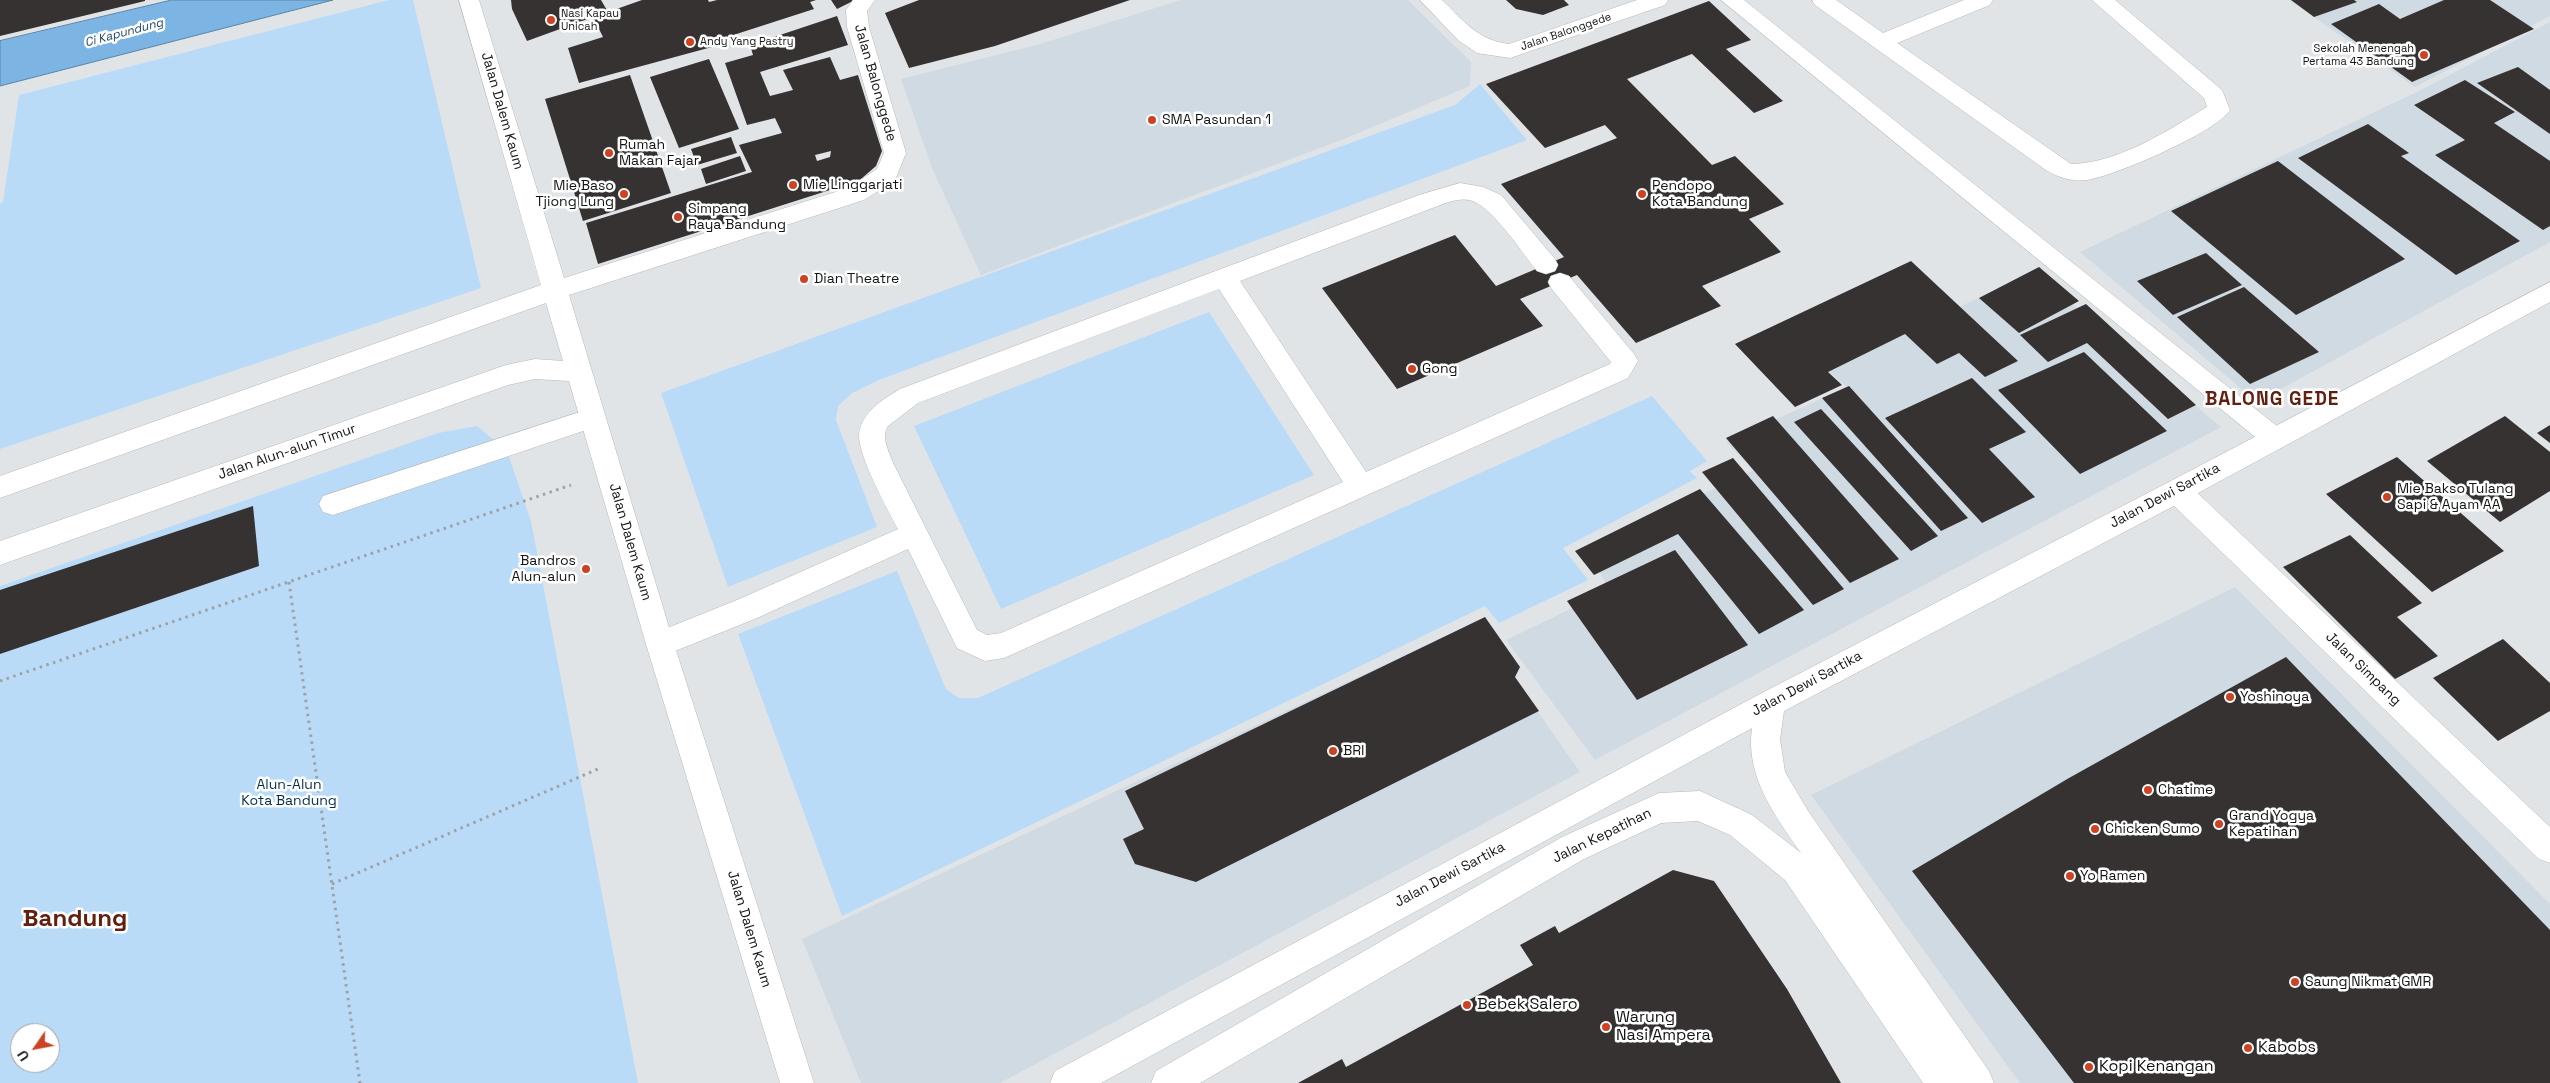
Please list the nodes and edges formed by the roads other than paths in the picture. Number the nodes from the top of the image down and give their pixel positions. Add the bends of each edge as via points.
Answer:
1 (469, 0) edge
2 (865, 0) edge
3 (1430, 0) edge
4 (1658, 0) edge
5 (1731, 0) edge
6 (1822, 0) edge
7 (1983, 0) edge
8 (2102, 0) edge
9 (1882, 41) junction
10 (1225, 278) junction
11 (554, 290) junction
12 (2550, 291) edge
13 (578, 372) junction
14 (592, 418) junction
15 (2274, 438) junction
16 (0, 487) edge
17 (1361, 487) junction
18 (2177, 491) junction
19 (333, 504) dead end
20 (914, 534) junction
21 (0, 553) edge
22 (660, 644) junction
23 (1770, 703) junction
24 (2550, 848) edge
25 (1294, 959) junction
26 (1313, 997) junction
27 (796, 1081) edge
28 (1067, 1083) edge
29 (1168, 1083) edge
30 (1943, 1083) edge
31 (1977, 1083) edge

1 - 11 street, Jalan Dalem Kaum
2 - 11 street, Jalan Balonggede via 856,10 858,26 895,153 887,174 856,194
3 - 4 street, Jalan Balonggede via 1484,48 1510,51
5 - 15 street
6 - 9 street
7 - 9 street
8 - 9 street via 2214,95 2219,110 2114,166 2092,173 2069,172 2041,155
10 - 17 street
10 - 17 street via 1427,201 1467,189 1493,201 1625,361 1619,371
10 - 20 street via 909,396 890,407 872,430 872,447
11 - 13 street, Jalan Dalem Kaum
11 - 16 street
12 - 15 street, Jalan Dewi Sartika
13 - 14 street, Jalan Dalem Kaum
13 - 21 street, Jalan Alun-alun Timur via 535,369 506,375
14 - 19 street
14 - 22 street, Jalan Dalem Kaum
15 - 18 street, Jalan Dewi Sartika
17 - 20 street via 1004,645 985,648 967,639
18 - 23 street, Jalan Dewi Sartika
18 - 24 street, Jalan Simpang
20 - 22 street via 748,609
22 - 27 street, Jalan Dalem Kaum
23 - 25 street, Jalan Dewi Sartika
23 - 31 street via 1765,739 1770,776 1797,821
25 - 26 street
25 - 28 street, Jalan Dewi Sartika
26 - 29 street
26 - 30 street, Jalan Kepatihan via 1572,848 1659,808 1700,806 1741,825 1796,869

